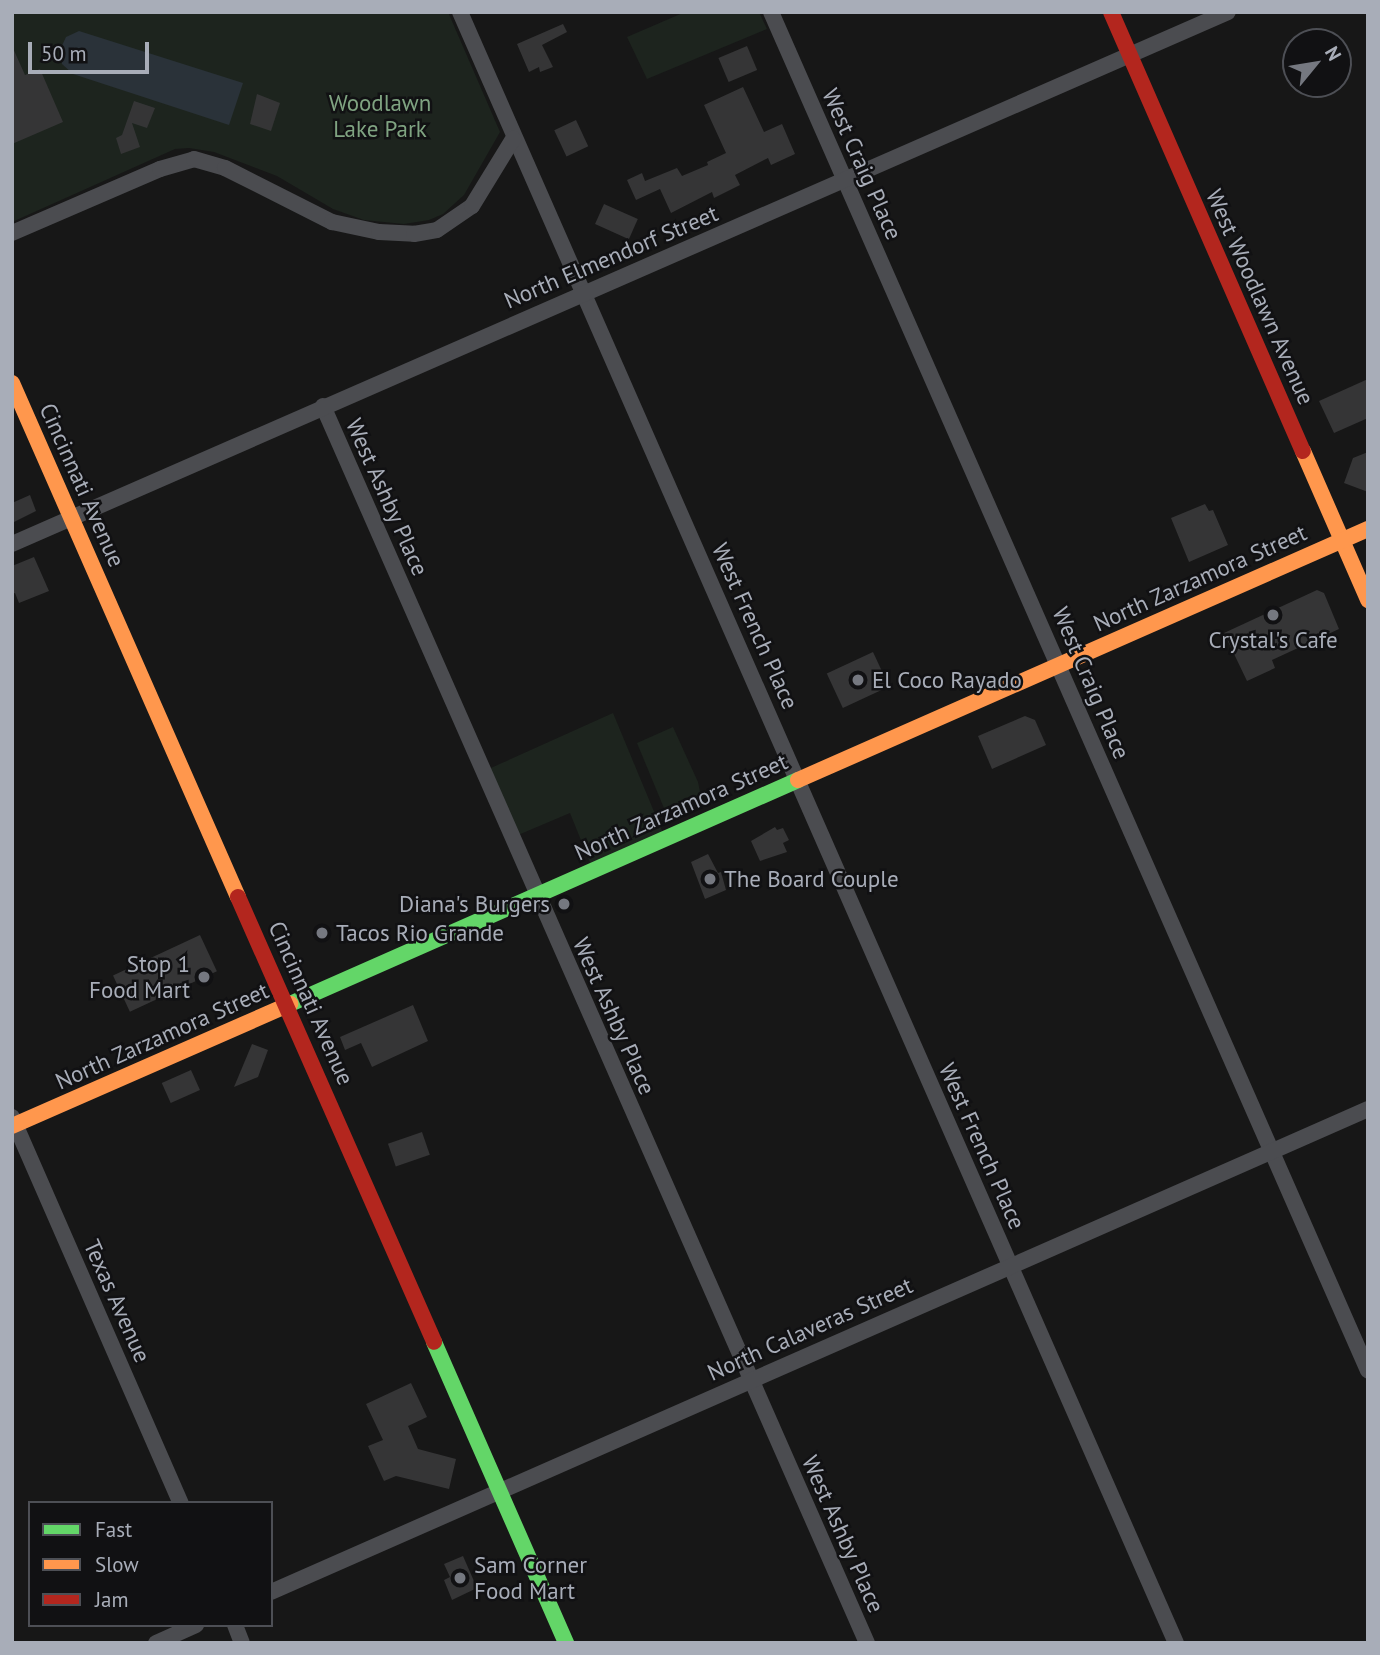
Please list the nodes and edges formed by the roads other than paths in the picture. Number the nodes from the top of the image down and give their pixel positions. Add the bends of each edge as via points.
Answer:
1 (460, 12) edge
2 (771, 12) edge
3 (1111, 12) edge
4 (1228, 12) edge
5 (1130, 55) junction
6 (513, 139) junction
7 (845, 181) junction
8 (12, 233) edge
9 (583, 293) junction
10 (12, 383) edge
11 (323, 406) junction
12 (72, 518) junction
13 (1368, 528) edge
14 (1342, 540) junction
15 (12, 544) edge
16 (1368, 600) edge
17 (1058, 665) junction
18 (797, 780) junction
19 (536, 895) junction
20 (287, 1005) junction
21 (1368, 1109) edge
22 (13, 1123) edge
23 (1271, 1152) junction
24 (1010, 1266) junction
25 (1368, 1371) edge
26 (749, 1381) junction
27 (499, 1491) junction
28 (180, 1501) edge
29 (273, 1591) edge
30 (191, 1627) edge
31 (235, 1627) edge
32 (156, 1643) edge
33 (242, 1643) edge
34 (566, 1643) edge
35 (867, 1643) edge
36 (1176, 1643) edge

1 - 6 street, West French Place
2 - 7 street, West Craig Place
3 - 5 street, West Woodlawn Avenue
4 - 5 street, North Elmendorf Street
5 - 7 street, North Elmendorf Street
5 - 14 street, West Woodlawn Avenue
6 - 8 street via 472,206 437,230 379,232 332,222 225,168 194,159 160,169
6 - 9 street, West French Place
7 - 9 street, North Elmendorf Street
7 - 17 street, West Craig Place
9 - 11 street, North Elmendorf Street
9 - 18 street, West French Place
10 - 12 street, Cincinnati Avenue
11 - 12 street, North Elmendorf Street
11 - 19 street, West Ashby Place
12 - 15 street, North Elmendorf Street
12 - 20 street, Cincinnati Avenue
13 - 14 street, North Zarzamora Street
14 - 16 street, West Woodlawn Avenue
14 - 17 street, North Zarzamora Street
17 - 18 street, North Zarzamora Street
17 - 23 street, West Craig Place
18 - 19 street, North Zarzamora Street
18 - 24 street, West French Place
19 - 20 street, North Zarzamora Street
19 - 26 street, West Ashby Place
20 - 22 street, North Zarzamora Street
20 - 27 street, Cincinnati Avenue
21 - 23 street, North Calaveras Street
22 - 28 street, Texas Avenue
23 - 24 street, North Calaveras Street
23 - 25 street, West Craig Place
24 - 26 street, North Calaveras Street
24 - 36 street, West French Place
26 - 27 street, North Calaveras Street
26 - 35 street, West Ashby Place
27 - 29 street, North Calaveras Street
27 - 34 street, Cincinnati Avenue
30 - 32 street
31 - 33 street

